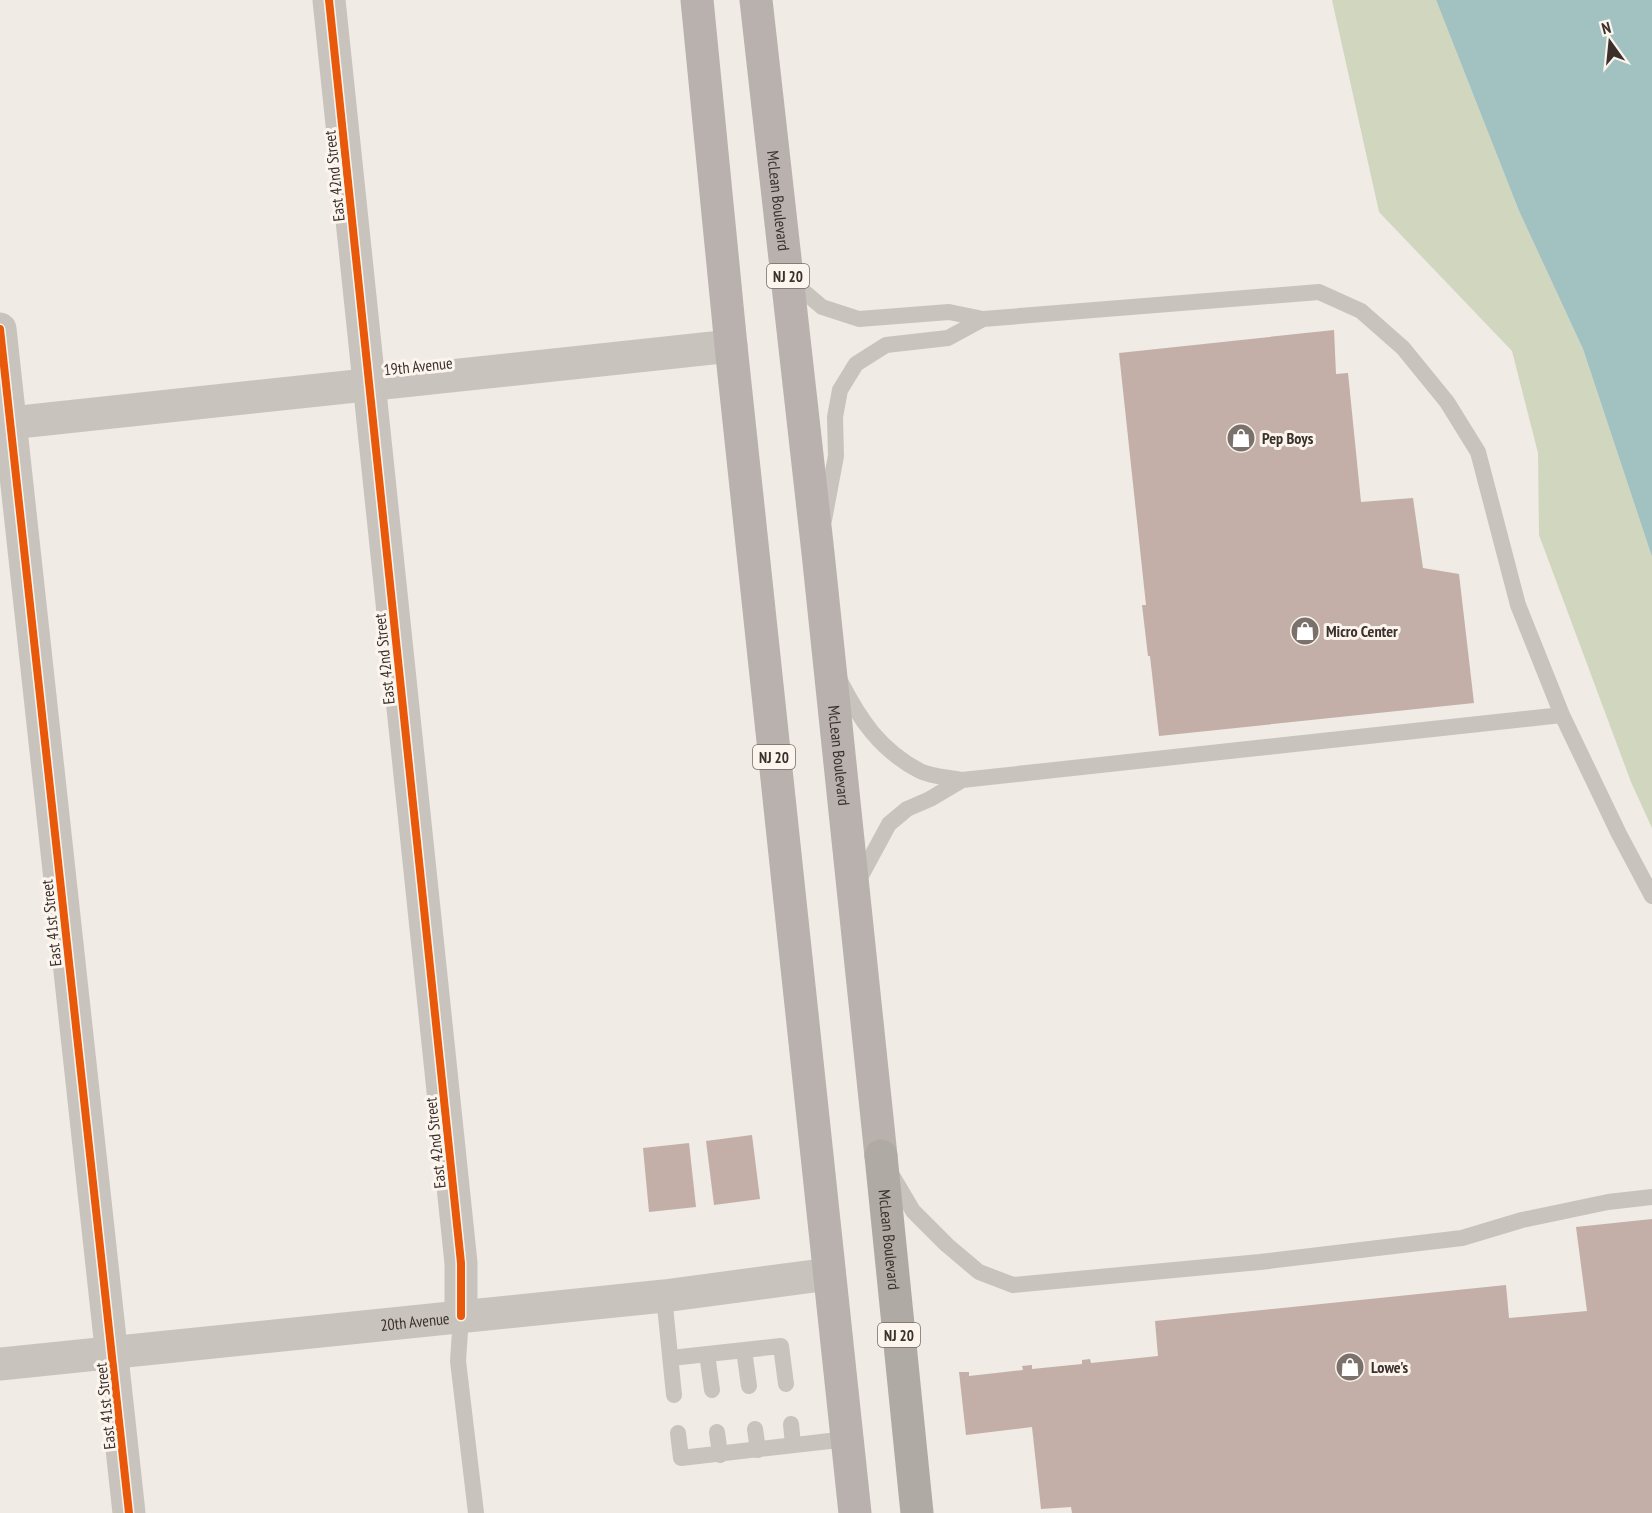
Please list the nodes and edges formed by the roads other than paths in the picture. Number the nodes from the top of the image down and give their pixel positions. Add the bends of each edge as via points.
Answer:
1 (329, 0) edge
2 (697, 0) edge
3 (756, 0) edge
4 (788, 278) junction
5 (983, 319) junction
6 (0, 329) edge
7 (731, 346) junction
8 (369, 385) junction
9 (5, 423) edge
10 (818, 553) junction
11 (830, 662) junction
12 (1562, 715) junction
13 (962, 780) junction
14 (853, 892) junction
15 (1652, 896) edge
16 (881, 1156) junction
17 (1652, 1197) edge
18 (829, 1274) junction
19 (664, 1296) junction
20 (461, 1316) junction
21 (744, 1350) junction
22 (113, 1352) junction
23 (707, 1354) junction
24 (670, 1358) junction
25 (0, 1364) edge
26 (786, 1384) dead end
27 (749, 1386) dead end
28 (712, 1390) dead end
29 (674, 1395) dead end
30 (791, 1424) dead end
31 (755, 1429) dead end
32 (717, 1432) dead end
33 (678, 1433) dead end
34 (847, 1440) junction
35 (793, 1446) junction
36 (758, 1450) junction
37 (720, 1455) junction
38 (129, 1513) edge
39 (476, 1513) edge
40 (855, 1513) edge
41 (917, 1513) edge

1 - 8 street, East 42nd Street
2 - 7 main road, NJ 20
3 - 4 main road, McLean Boulevard / NJ 20
4 - 5 lane via 822,307 859,319 949,312
4 - 10 main road, McLean Boulevard / NJ 20
5 - 10 lane via 948,338 886,345 856,364 840,390 835,417 836,456
5 - 12 lane via 1319,292 1361,311 1403,348 1447,402 1478,452 1518,605
6 - 9 street, East 41st Street
7 - 8 street, 19th Avenue
7 - 18 main road, NJ 20
8 - 9 street, 19th Avenue
8 - 20 street, East 42nd Street via 461,1263
9 - 22 street, East 41st Street
10 - 11 main road, McLean Boulevard / NJ 20
11 - 13 lane via 874,737 922,772
11 - 14 main road, McLean Boulevard / NJ 20
12 - 13 lane
12 - 15 lane
13 - 14 lane via 907,809 889,824
14 - 16 main road, McLean Boulevard / NJ 20
16 - 17 lane via 913,1211 947,1245 979,1272 1013,1285 1462,1238 1522,1220
16 - 41 highway, McLean Boulevard / NJ 20
18 - 19 street, 20th Avenue
18 - 34 main road, NJ 20
19 - 20 street, 20th Avenue
19 - 24 lane
20 - 22 street, 20th Avenue
20 - 39 lane, East 42nd Street via 458,1361
21 - 23 lane
21 - 26 lane via 781,1346
21 - 27 lane
22 - 25 street, 20th Avenue
22 - 38 street, East 41st Street
23 - 24 lane
23 - 28 lane
24 - 29 lane
30 - 35 lane
31 - 36 lane
32 - 37 lane
33 - 37 lane via 681,1458
34 - 35 lane
34 - 40 main road, NJ 20
35 - 36 lane
36 - 37 lane

